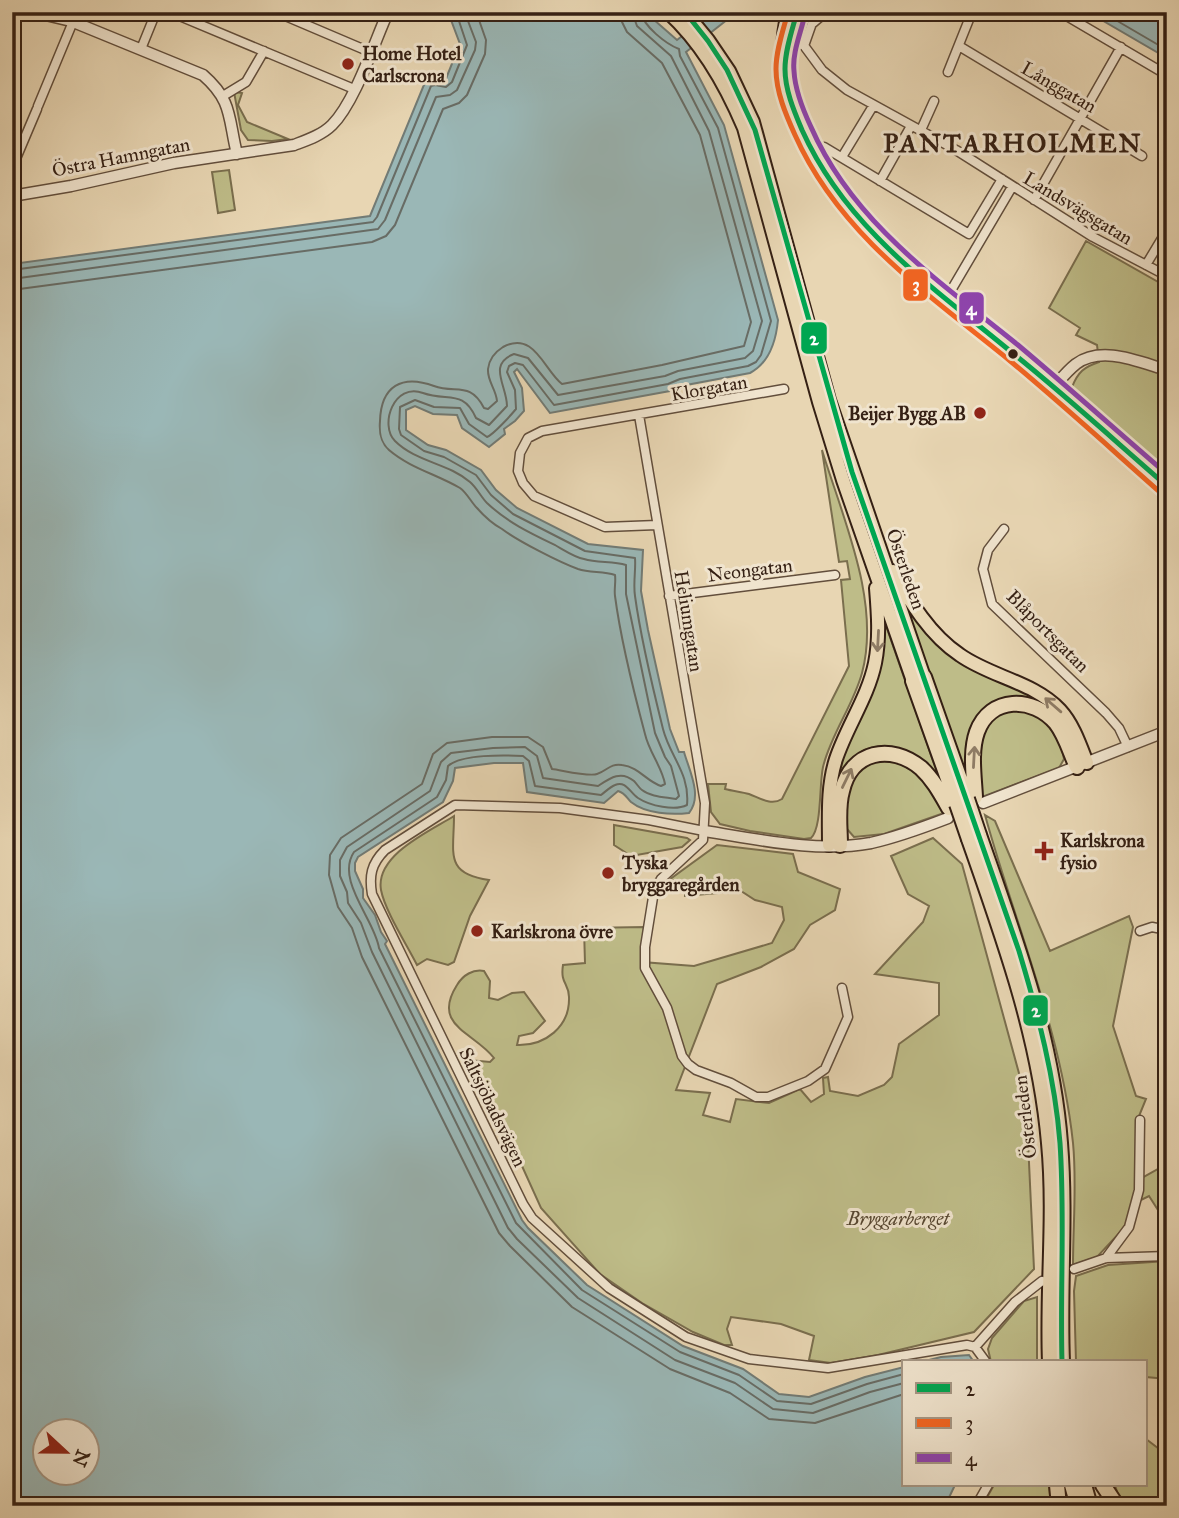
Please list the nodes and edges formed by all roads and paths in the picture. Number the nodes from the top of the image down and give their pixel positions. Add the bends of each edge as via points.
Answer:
1 (34, 12) edge
2 (156, 12) edge
3 (170, 12) edge
4 (276, 12) edge
5 (668, 12) edge
6 (816, 12) edge
7 (826, 12) edge
8 (972, 12) edge
9 (1060, 12) edge
10 (790, 13) edge
11 (384, 14) edge
12 (295, 16) edge
13 (74, 17) edge
14 (687, 21) edge
15 (813, 23) junction
16 (792, 30) junction
17 (703, 43) junction
18 (804, 46) junction
19 (959, 46) junction
20 (1121, 47) junction
21 (141, 49) junction
22 (264, 51) junction
23 (370, 51) junction
24 (948, 72) dead end
25 (785, 75) junction
26 (1167, 75) edge
27 (354, 89) junction
28 (223, 96) junction
29 (933, 101) dead end
30 (873, 106) junction
31 (1081, 117) junction
32 (911, 126) junction
33 (921, 130) junction
34 (824, 147) dead end
35 (237, 153) junction
36 (1142, 156) dead end
37 (842, 157) junction
38 (12, 168) edge
39 (1002, 179) junction
40 (880, 181) junction
41 (1012, 187) junction
42 (12, 196) edge
43 (1034, 200) junction
44 (1167, 230) edge
45 (1146, 265) junction
46 (1167, 276) edge
47 (946, 299) junction
48 (1167, 370) edge
49 (1053, 388) junction
50 (784, 389) dead end
51 (639, 415) junction
52 (1167, 486) edge
53 (657, 525) junction
54 (1004, 529) dead end
55 (876, 541) junction
56 (875, 573) junction
57 (835, 575) dead end
58 (669, 596) junction
59 (918, 679) junction
60 (1167, 731) edge
61 (1128, 747) junction
62 (1082, 765) junction
63 (963, 805) junction
64 (704, 831) junction
65 (973, 839) junction
66 (835, 845) junction
67 (1167, 930) edge
68 (1140, 931) dead end
69 (842, 988) dead end
70 (1140, 1120) dead end
71 (1167, 1256) edge
72 (1106, 1258) junction
73 (1074, 1269) dead end
74 (1042, 1281) dead end
75 (975, 1348) junction
76 (984, 1360) edge
77 (1051, 1360) edge
78 (1062, 1360) edge
79 (987, 1486) edge
80 (1057, 1486) edge
81 (1072, 1486) edge
82 (1084, 1486) edge
83 (1104, 1486) edge
84 (976, 1506) edge
85 (1059, 1506) edge
86 (1078, 1506) edge
87 (1090, 1506) edge
88 (1116, 1506) edge

1 - 13 street
2 - 21 street
3 - 22 street
4 - 12 street
5 - 14 main road, Österleden
6 - 15 street
7 - 15 street
8 - 19 street
9 - 20 street
10 - 16 main road
10 - 25 main road via 781,47
11 - 23 street, Östra Hamngatan
12 - 23 street
13 - 21 street
13 - 38 street
14 - 17 main road, Österleden
15 - 18 street
16 - 18 street, Landsvägsgatan
16 - 25 main road
17 - 55 main road, Österleden via 729,71 757,134 829,400
17 - 56 main road, Österleden via 744,128 819,402
18 - 30 street, Landsvägsgatan via 822,70
19 - 24 street
19 - 31 street, Långgatan
20 - 26 street
20 - 31 street
21 - 28 street via 202,75
22 - 27 street
22 - 28 street via 246,82
23 - 27 street, Östra Hamngatan
25 - 47 main road via 809,148 839,198 881,243
27 - 35 street, Östra Hamngatan via 331,126 312,139
28 - 35 street
29 - 33 street
30 - 32 street, Landsvägsgatan
30 - 37 street
31 - 36 street, Långgatan
31 - 43 street
32 - 33 street, Landsvägsgatan
32 - 40 street
33 - 39 street, Landsvägsgatan
34 - 37 street
35 - 42 street, Östra Hamngatan
37 - 40 street
39 - 40 street via 969,234
39 - 41 street, Landsvägsgatan
41 - 43 street, Landsvägsgatan
41 - 47 street
43 - 45 street, Landsvägsgatan
44 - 45 street
45 - 46 street, Landsvägsgatan
47 - 49 main road
48 - 49 street via 1113,356 1092,356 1077,363
49 - 52 main road
50 - 51 street, Klorgatan
51 - 53 street, Heliumgatan
51 - 53 street, Klorgatan via 542,431 528,438 517,471 534,496 604,527
53 - 58 street, Heliumgatan
54 - 61 street, Blåportsgatan via 988,550 983,569 992,604 1106,713
55 - 59 main road, Österleden
62 -> 55 main road via 1066,718 1051,702 972,663 939,637
56 - 59 main road, Österleden
56 -> 66 main road via 877,652 866,693 834,767 829,802
57 - 58 street, Neongatan
58 - 64 street, Heliumgatan via 705,803
59 - 63 highway, Österleden
60 - 61 street
61 - 62 street
62 - 63 street
63 -> 62 highway via 977,733 984,719 1005,705 1036,707 1055,722
63 - 65 highway, Österleden, bridge
63 - 66 street via 905,835
66 -> 63 highway via 844,781 854,765 870,755 888,753 914,763
64 - 66 street
64 - 69 street via 703,840 654,891 645,947 645,968 667,1008 688,1064 756,1097 768,1097 808,1081 825,1069 848,1017
64 - 75 street, Saltsjöbadsvägen via 560,808 455,805 377,858 370,880 372,894 523,1204 532,1218 609,1288 686,1337 748,1359 828,1368 967,1345
65 - 77 highway, Österleden via 1041,1077 1052,1198
65 - 78 highway, Österleden via 1038,1010 1056,1108 1062,1197
67 - 68 street
70 - 72 street via 1139,1190 1129,1227
71 - 72 street
72 - 73 street
74 - 75 street via 1016,1302
75 - 76 street
79 - 84 street
80 - 85 highway
81 - 86 highway
82 - 87 highway
83 - 88 highway

